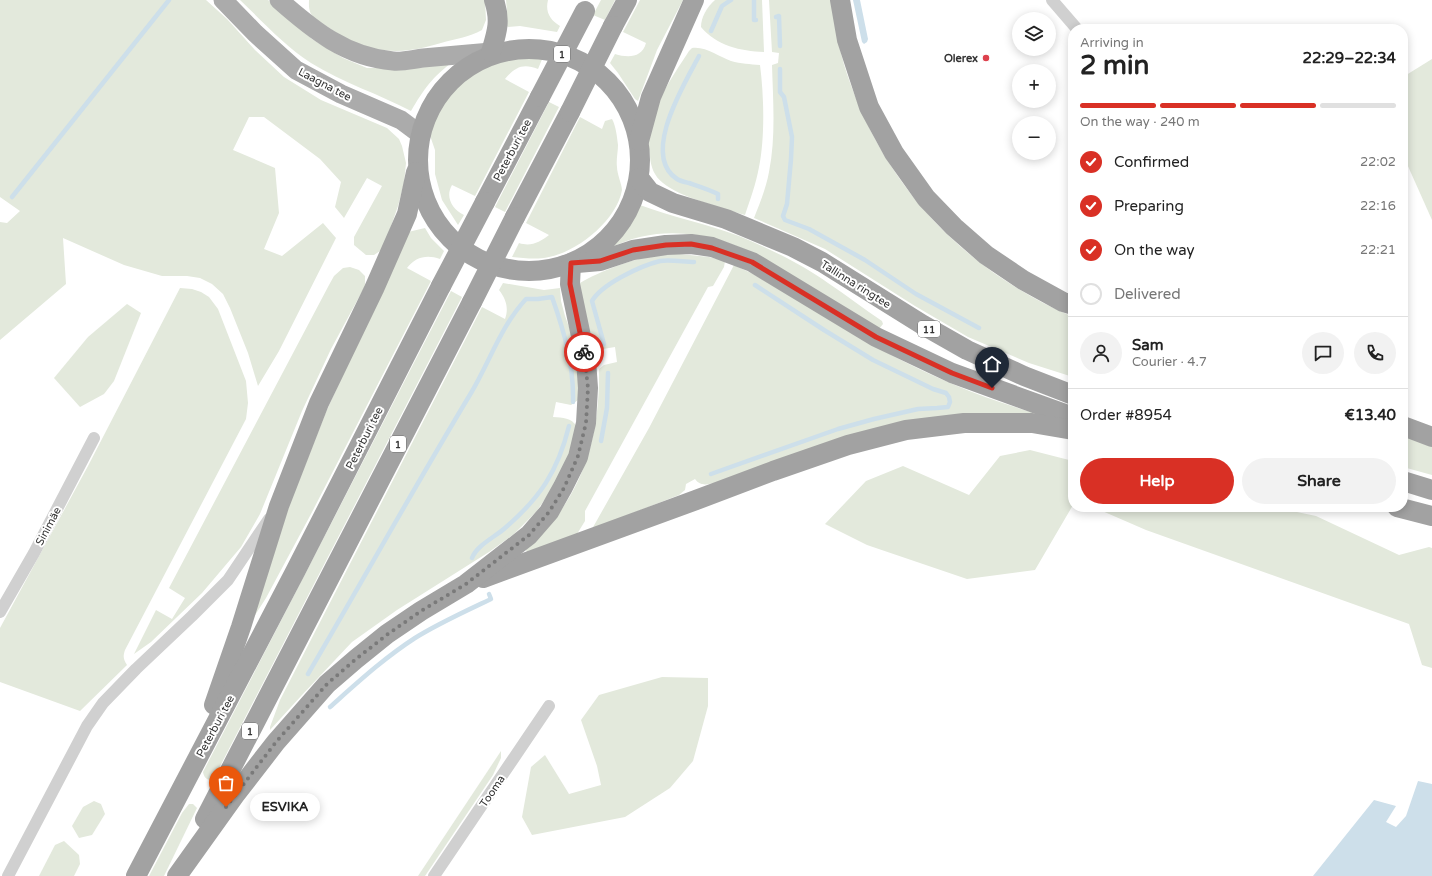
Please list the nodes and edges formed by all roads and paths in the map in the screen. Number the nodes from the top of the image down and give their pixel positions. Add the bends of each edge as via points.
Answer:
1 (223, 0) edge
2 (279, 0) edge
3 (494, 0) edge
4 (627, 0) edge
5 (694, 0) edge
6 (840, 0) edge
7 (1052, 0) edge
8 (587, 5) edge
9 (1073, 24) edge
10 (491, 52) junction
11 (421, 135) junction
12 (639, 141) junction
13 (418, 166) junction
14 (639, 178) junction
15 (571, 263) junction
16 (1068, 304) edge
17 (1068, 393) edge
18 (1068, 415) edge
19 (1408, 428) edge
20 (1068, 429) edge
21 (1432, 437) edge
22 (94, 438) dead end
23 (1408, 483) edge
24 (1432, 490) edge
25 (279, 506) junction
26 (1408, 510) edge
27 (1432, 516) edge
28 (466, 584) junction
29 (0, 612) edge
30 (549, 706) dead end
31 (184, 784) junction
32 (8, 876) edge
33 (136, 876) edge
34 (177, 876) edge
35 (434, 876) edge

1 - 11 main road, Laagna tee via 296,70 341,94 401,120
2 - 10 main road via 306,24 328,38 354,52 373,58 395,61
3 - 10 highway via 499,24
4 - 34 highway, 1, bridge
5 - 12 highway via 651,97
6 - 16 highway via 847,40 869,107 894,153 926,198 986,256 1023,280
7 - 9 street
8 - 31 highway, Peterburi tee / 1, bridge
10 - 11 highway via 448,84 431,108
10 - 12 highway via 523,47 555,52 585,64 610,84 629,110
11 - 13 highway
12 - 14 highway
13 - 15 highway via 422,192 440,228 467,252 500,267 536,271
13 - 25 highway via 407,214 319,403
14 - 15 highway via 628,211 613,234 592,251
14 - 17 highway, Tallinna ringtee / 11 via 650,192 673,203 726,219 793,247 967,350
15 - 18 highway via 600,261 633,250 666,245 691,244 712,248 752,262 876,337 952,373
15 - 28 highway via 570,284 586,360 588,388 586,423 578,456 564,488 549,512 529,535
19 - 21 highway
20 - 28 highway via 1032,423 964,423 906,430 848,445 773,471
22 - 29 street, Sinimäe
23 - 24 highway
25 - 31 highway via 223,680
25 - 32 street via 228,580 103,702 86,726
26 - 27 highway
28 - 34 highway via 388,634 327,684 276,742
30 - 35 street, Tooma
31 - 33 highway, Peterburi tee / 1

